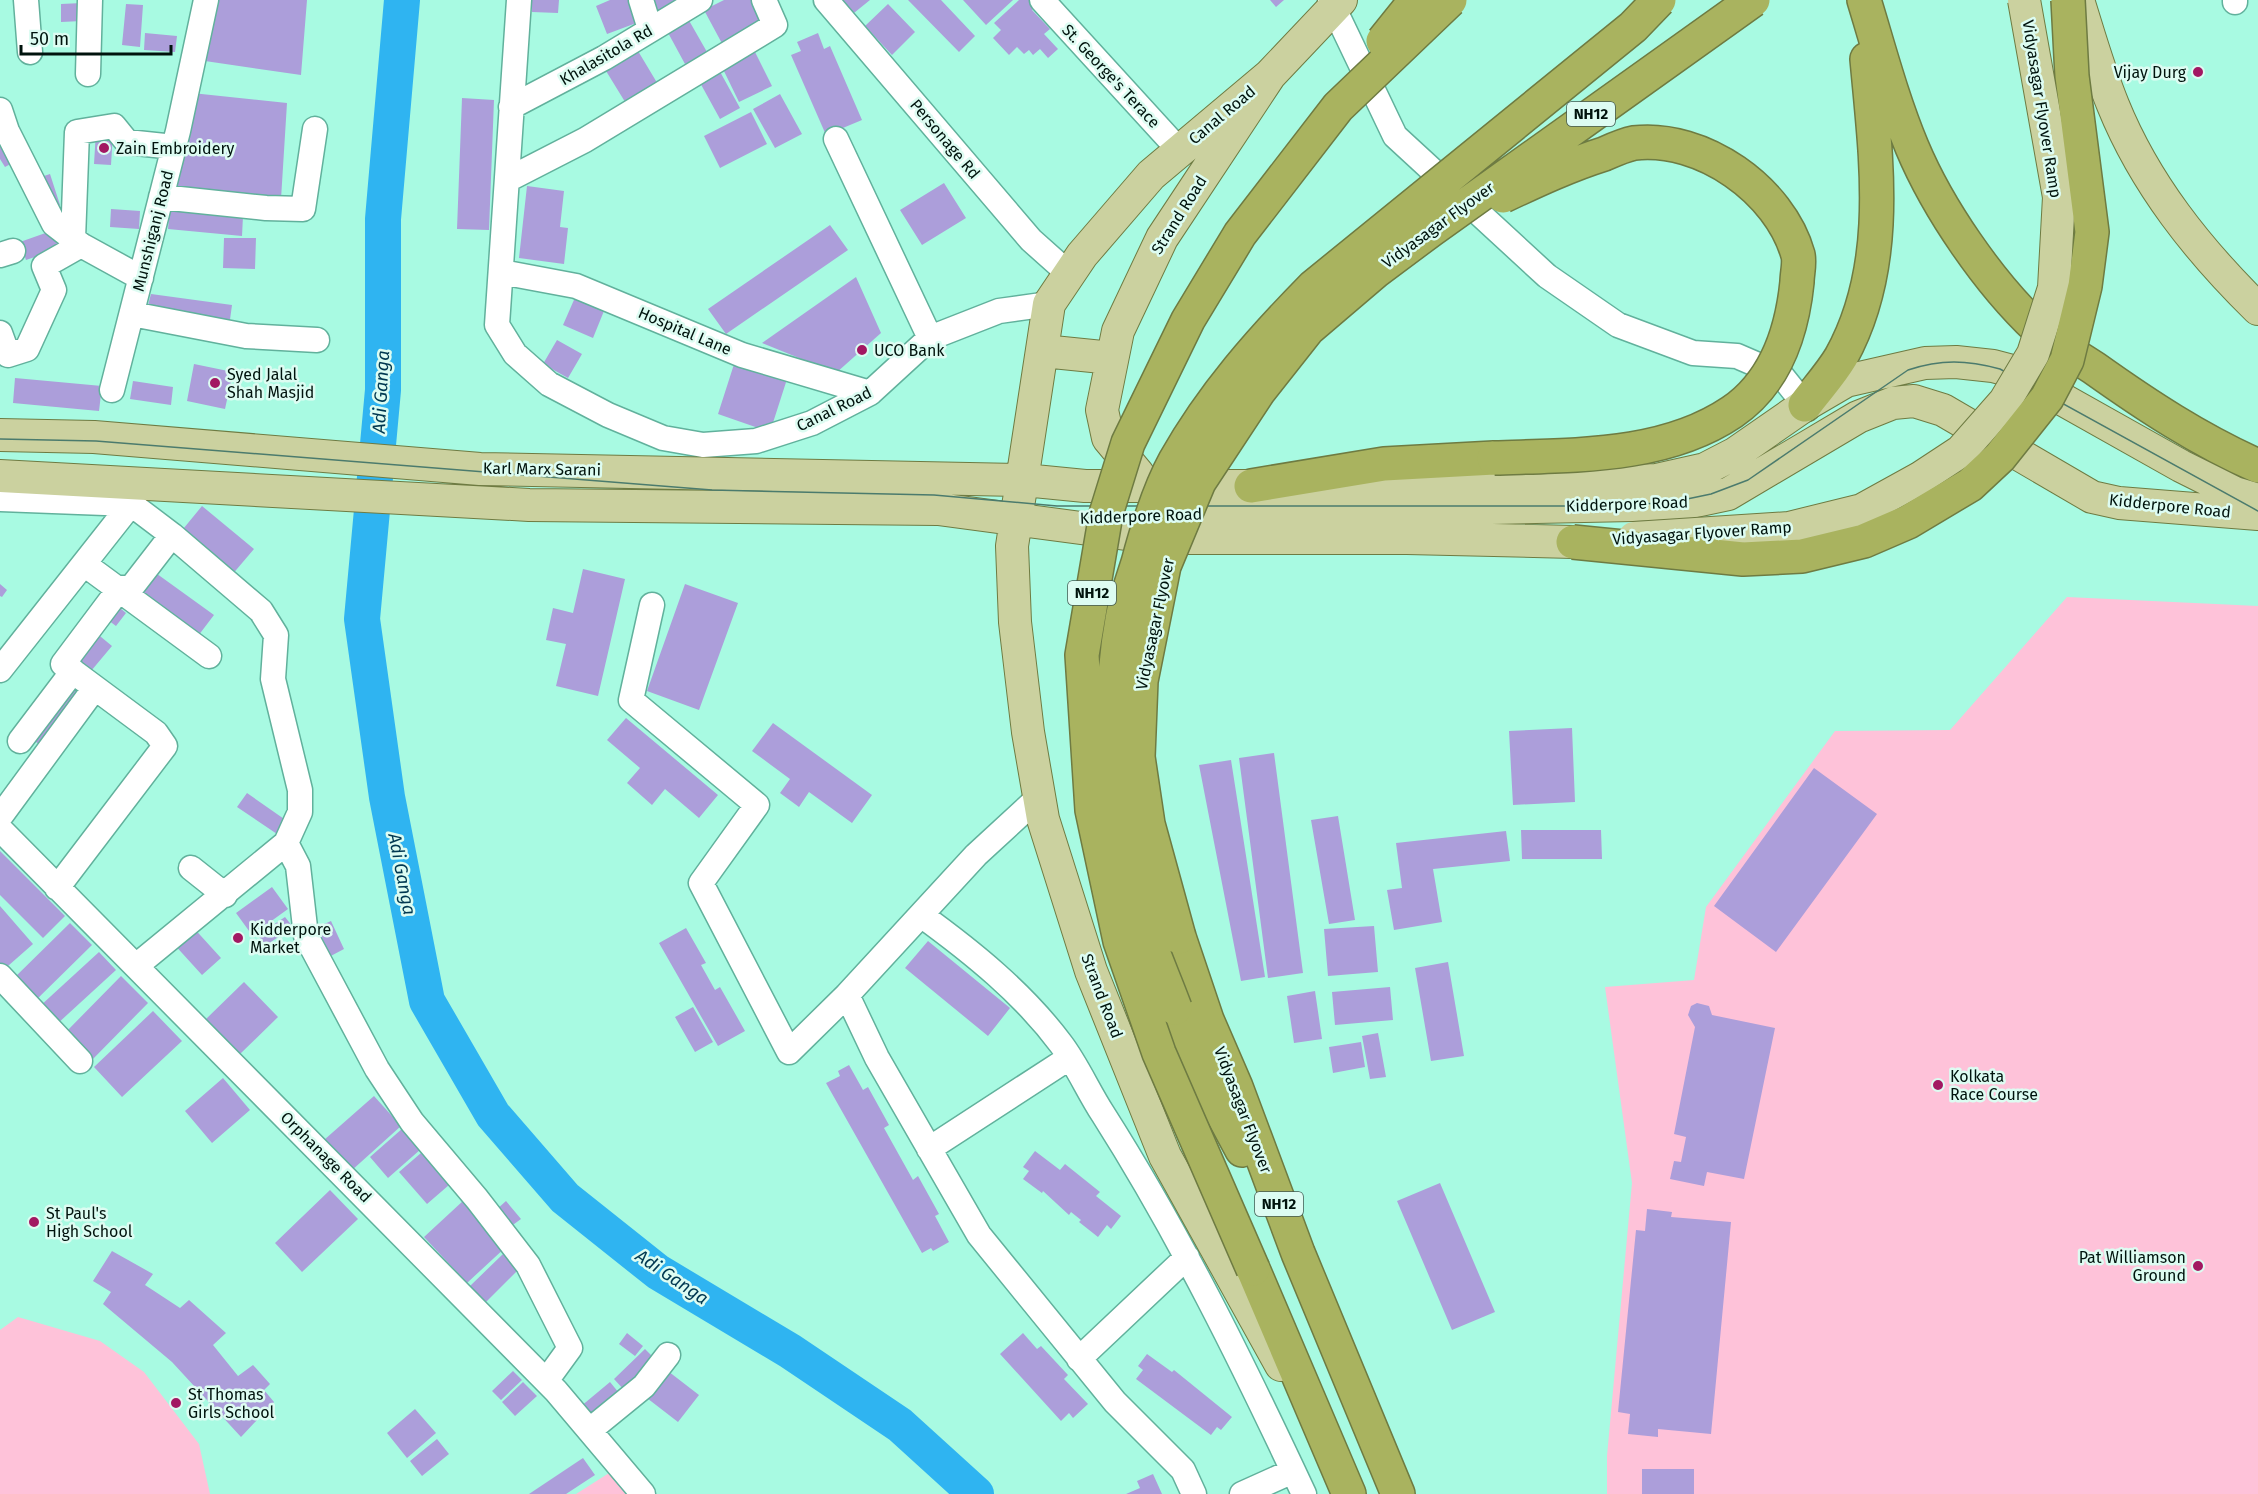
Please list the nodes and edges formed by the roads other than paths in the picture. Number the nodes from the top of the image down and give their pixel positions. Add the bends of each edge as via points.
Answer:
1 (26, 0) edge
2 (90, 0) edge
3 (206, 0) edge
4 (519, 0) edge
5 (641, 0) edge
6 (700, 0) edge
7 (764, 0) edge
8 (826, 0) edge
9 (1042, 0) edge
10 (1416, 0) edge
11 (1450, 0) edge
12 (1659, 0) edge
13 (1752, 0) edge
14 (1863, 0) edge
15 (2025, 0) edge
16 (2068, 0) edge
17 (2078, 0) edge
18 (1334, 3) edge
19 (650, 29) junction
20 (30, 52) dead end
21 (88, 74) dead end
22 (1270, 75) junction
23 (512, 107) junction
24 (1338, 107) junction
25 (0, 110) edge
26 (315, 129) dead end
27 (836, 140) dead end
28 (174, 147) junction
29 (1180, 151) junction
30 (507, 180) junction
31 (161, 197) junction
32 (1431, 230) junction
33 (77, 242) junction
34 (501, 272) junction
35 (1068, 273) junction
36 (141, 278) junction
37 (1049, 304) junction
38 (2258, 309) edge
39 (132, 314) junction
40 (0, 333) edge
41 (930, 338) junction
42 (317, 340) dead end
43 (1042, 351) junction
44 (1112, 358) junction
45 (1885, 371) junction
46 (112, 390) dead end
47 (870, 393) junction
48 (1893, 403) junction
49 (1805, 405) junction
50 (0, 435) edge
51 (2258, 466) edge
52 (480, 469) junction
53 (0, 476) edge
54 (1024, 480) junction
55 (1084, 486) joint
56 (1153, 486) junction
57 (1251, 486) junction
58 (0, 499) edge
59 (2258, 500) edge
60 (131, 504) junction
61 (529, 505) junction
62 (2258, 514) edge
63 (1017, 519) junction
64 (172, 535) junction
65 (1573, 542) junction
66 (84, 564) junction
67 (120, 588) junction
68 (651, 605) dead end
69 (209, 656) dead end
70 (0, 670) edge
71 (73, 671) junction
72 (94, 689) junction
73 (20, 741) dead end
74 (1039, 797) junction
75 (0, 817) edge
76 (0, 829) edge
77 (286, 843) junction
78 (191, 868) dead end
79 (57, 888) junction
80 (225, 895) junction
81 (921, 915) junction
82 (136, 966) junction
83 (0, 976) edge
84 (847, 995) junction
85 (1069, 1058) junction
86 (80, 1061) dead end
87 (929, 1149) junction
88 (1298, 1253) junction
89 (1187, 1257) junction
90 (668, 1355) dead end
91 (1079, 1359) junction
92 (546, 1381) junction
93 (590, 1430) junction
94 (1293, 1471) junction
95 (1343, 1481) edge
96 (1392, 1481) edge
97 (643, 1494) edge
98 (1194, 1494) edge
99 (1242, 1494) edge
100 (1304, 1494) edge

1 - 20 street
2 - 21 street
3 - 28 street, Munshiganj Road
4 - 23 street, Canal Road
5 - 19 street
6 - 19 street, Khalasitola Rd
7 - 30 street via 776,25 585,140
8 - 35 street, Personage Rd via 1031,240
9 - 29 street, St. George's Terace
10 - 24 highway, bridge
11 - 24 highway, NH12, bridge
12 - 88 highway, bridge via 1633,27 1313,287 1266,335 1219,391 1174,462 1147,530 1122,620 1115,684 1115,754 1121,822 1144,925 1175,1008 1214,1098
13 - 32 highway, Vidyasagar Flyover / NH12, bridge
14 - 49 highway via 1878,221 1874,265 1862,312 1840,358
14 - 51 highway via 1913,149 1992,280 2040,331 2144,404 2223,451
15 - 65 main road, Vidyasagar Flyover Ramp, bridge via 2059,196 2054,288 2033,354 2005,401 1960,451 1862,510 1789,528
16 - 65 highway, bridge via 2072,76 2092,232 2085,286 2067,360 2046,398 2000,457 1970,485 1908,522 1864,541 1802,556 1743,559
17 - 38 main road via 2113,105 2141,161 2173,213 2214,266
18 - 22 main road, Strand Road
18 - 49 street via 1395,136 1547,276 1618,325 1693,353 1737,356 1781,375
19 - 23 street, Khalasitola Rd
22 - 29 main road, Canal Road
22 - 44 main road, Strand Road via 1162,238 1118,331
23 - 30 street, Canal Road
24 - 95 highway, NH12, bridge via 1240,234 1188,320 1128,443 1106,514 1082,655 1092,810 1120,941 1160,1053
25 - 33 street via 54,224
26 - 31 street via 303,209
27 - 41 street
28 - 31 street, Munshiganj Road
28 - 33 street via 127,142 114,126 77,132
29 - 35 main road, Canal Road via 1151,174
30 - 34 street, Canal Road
31 - 36 street, Munshiganj Road
32 - 57 highway, bridge via 1563,167 1634,143 1682,147 1728,166 1773,203 1799,256 1793,317 1773,372 1733,411 1688,435 1640,448 1582,455 1384,464
32 - 88 highway, Vidyasagar Flyover / NH12, bridge via 1308,329 1266,382 1199,482 1164,566 1141,681 1138,757 1148,824 1179,937 1207,1020
33 - 36 street
33 - 40 street via 44,266 54,290 27,349 8,355
34 - 47 street, Hospital Lane via 576,286 742,356
34 - 47 street, Canal Road via 497,325 514,354 549,384 663,438 704,445 756,441 812,423
35 - 37 main road, Canal Road
36 - 39 street, Munshiganj Road
37 - 41 street, Canal Road via 999,311
37 - 43 main road, Strand Road
39 - 42 street via 246,336
39 - 46 street, Munshiganj Road
41 - 47 street, Canal Road
43 - 44 main road
43 - 54 main road, Strand Road
44 - 56 main road, Strand Road via 1102,410 1108,438 1133,470
45 - 48 main road
45 - 49 main road, Kidderpore Road via 1846,381
45 - 59 main road, Kidderpore Road via 1956,362 2012,371 2181,466
48 - 62 main road, Kidderpore Road via 1914,401 1943,410 2092,496 2119,503
48 - 63 main road, Kidderpore Road via 1858,417 1728,494 1681,504
49 - 57 main road, Kidderpore Road via 1726,459 1705,469 1656,480
50 - 52 main road, Karl Marx Sarani via 94,437
52 - 54 main road, Karl Marx Sarani
52 - 61 main road
53 - 61 main road
54 - 55 main road, Karl Marx Sarani
54 - 63 main road, Strand Road
55 - 56 main road, Kidderpore Road
56 - 57 main road, Kidderpore Road
58 - 60 street
60 - 64 street
60 - 66 street
61 - 63 main road via 938,509
63 - 65 main road, Vidyasagar Flyover Ramp via 1156,538
63 - 74 main road, Strand Road via 1012,546 1015,622
64 - 67 street via 131,588
64 - 77 street via 261,611 276,634 273,679 300,790 300,812
66 - 67 street
66 - 70 street
67 - 69 street
67 - 71 street via 63,664
68 - 84 street via 631,700 757,805 701,883 789,1052
71 - 72 street
71 - 73 street
72 - 75 street
72 - 79 street via 156,734 165,746
74 - 81 street via 976,855
74 - 95 main road, Strand Road via 1090,971 1165,1156
76 - 79 street, Orphanage Road
77 - 80 street
77 - 92 street via 298,866 306,936 377,1069 412,1122 528,1265 570,1348
78 - 80 street
79 - 82 street, Orphanage Road
80 - 82 street
81 - 84 street
81 - 85 street via 972,953 1020,997
82 - 92 street, Orphanage Road
83 - 86 street
84 - 87 street via 877,1059
85 - 87 street
85 - 89 street via 1151,1190
87 - 91 street via 979,1235
88 - 96 highway, Vidyasagar Flyover / NH12
89 - 91 street
89 - 94 street via 1258,1393
90 - 93 street via 644,1386
91 - 98 street via 1115,1402 1183,1470
92 - 93 street, Orphanage Road
93 - 97 street, Orphanage Road
94 - 99 street
94 - 100 street

